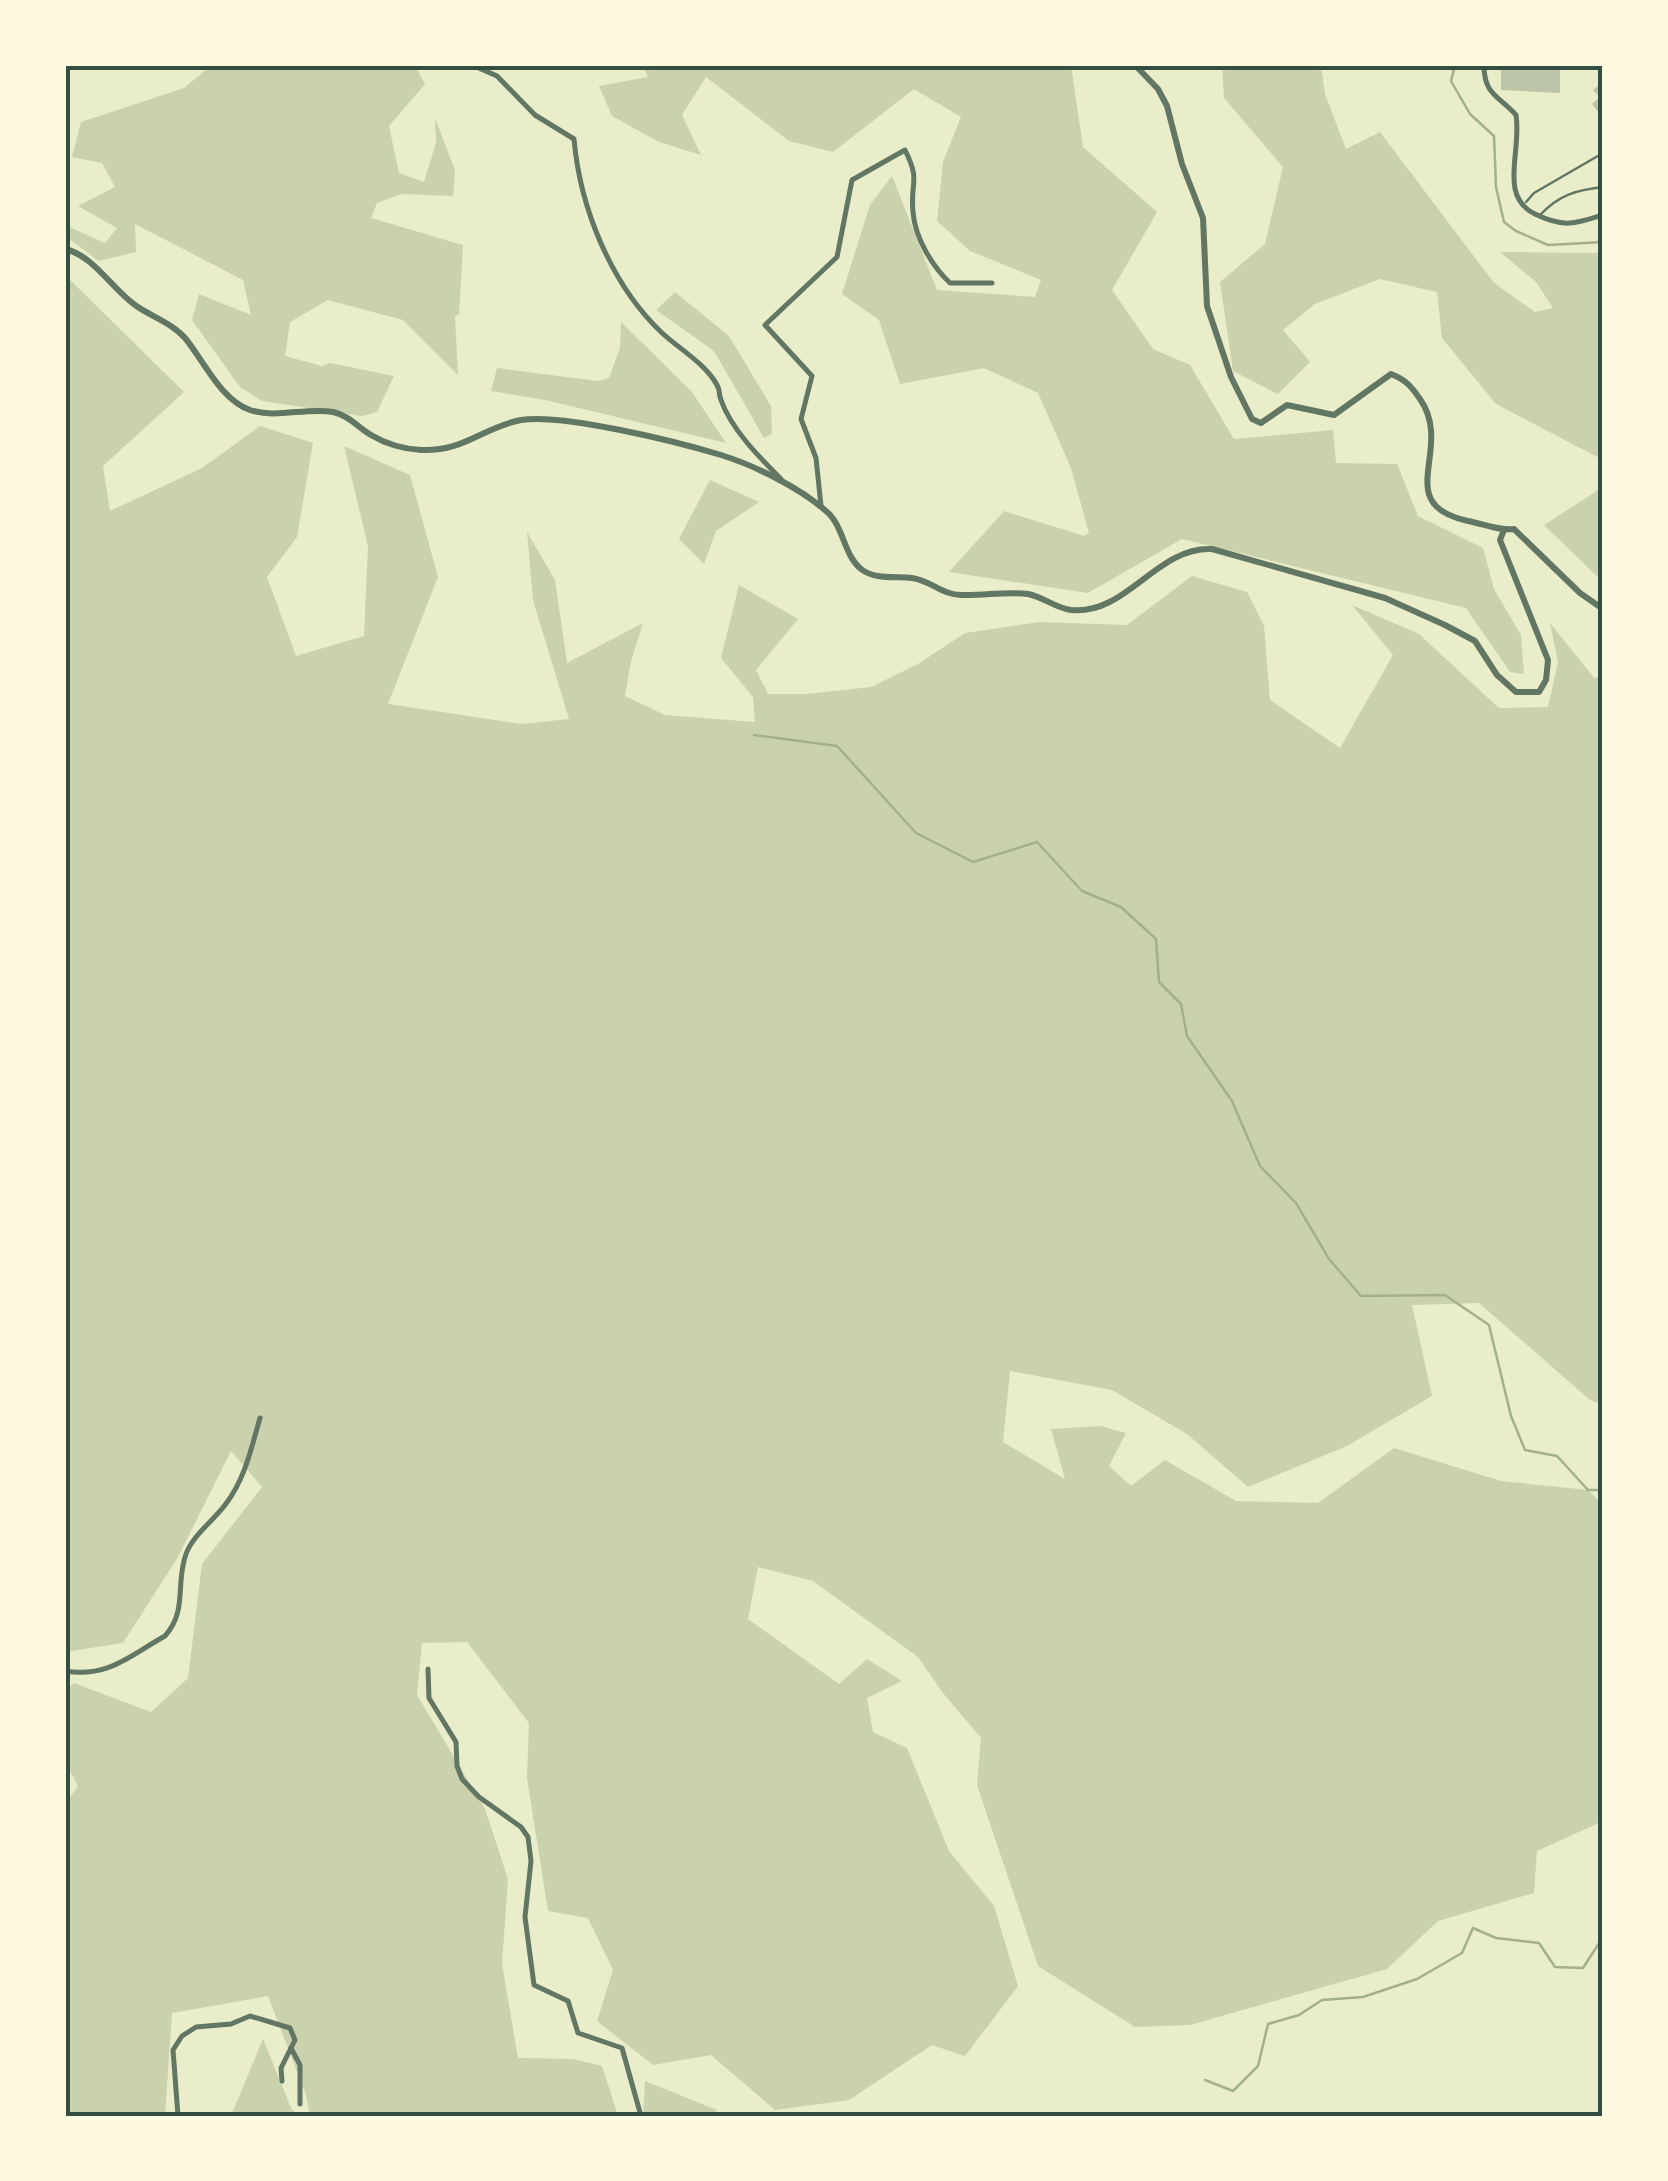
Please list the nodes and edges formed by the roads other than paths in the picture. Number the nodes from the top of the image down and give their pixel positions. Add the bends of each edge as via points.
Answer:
1 (472, 65) edge
2 (1136, 65) edge
3 (1484, 65) edge
4 (1603, 153) edge
5 (1603, 187) edge
6 (1522, 207) junction
7 (1603, 215) edge
8 (1540, 216) junction
9 (65, 249) edge
10 (992, 283) dead end
11 (787, 484) junction
12 (822, 509) junction
13 (1504, 530) junction
14 (1603, 610) edge
15 (260, 1418) dead end
16 (428, 1669) dead end
17 (65, 1671) edge
18 (291, 2048) junction
19 (282, 2081) dead end
20 (300, 2104) dead end
21 (178, 2116) edge
22 (641, 2116) edge

1 - 11 street via 497,76 535,115 574,139 577,171 610,265 660,332 718,386 748,447
2 - 13 street via 1167,106 1203,218 1208,306 1252,419 1261,422 1287,405 1334,415 1391,374 1407,380 1428,411 1432,458 1426,490 1436,510
3 - 6 street via 1492,96 1516,114 1513,190
4 - 6 lane
5 - 8 lane via 1577,190
6 - 8 street
7 - 8 street via 1571,224
9 - 11 street via 182,334 222,388 249,410 342,414 391,444 432,450 518,421 556,419 722,456
10 - 12 street via 950,283 922,245 913,214 916,171 905,150 852,180 836,258 765,325 812,376 801,419 816,458
11 - 12 street
12 - 13 street via 850,556 874,576 918,578 961,596 1032,595 1067,610 1110,602 1180,553 1212,549 1385,598 1475,640 1496,675 1516,692 1539,692 1548,660 1507,561
13 - 14 street via 1522,534
15 - 17 street via 244,1476 186,1552 182,1604 172,1628 108,1668
16 - 22 street via 429,1698 456,1742 462,1779 528,1837 524,1917 534,1985 568,2001 578,2033 622,2048
18 - 19 street
18 - 20 street via 300,2065
18 - 21 street via 290,2028 257,2016 182,2036 173,2050

